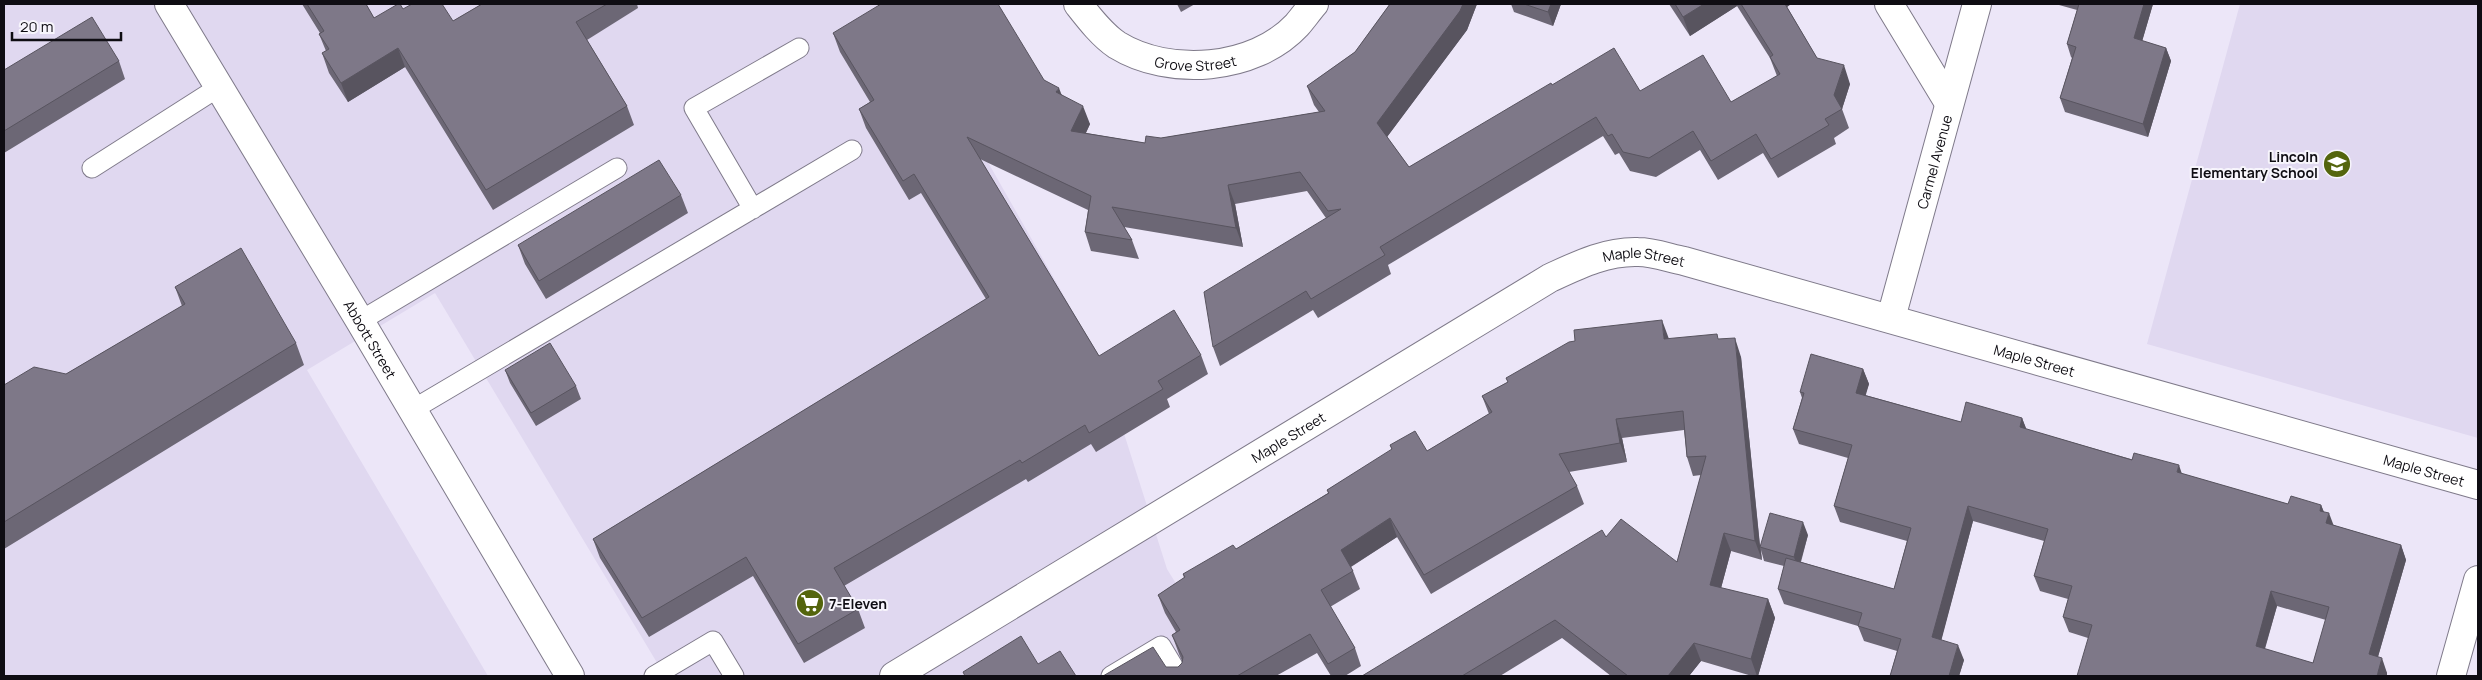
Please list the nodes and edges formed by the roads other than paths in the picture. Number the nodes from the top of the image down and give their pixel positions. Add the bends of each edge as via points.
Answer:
1 (169, 4) edge
2 (1078, 4) edge
3 (1314, 4) edge
4 (1889, 4) edge
5 (1977, 4) edge
6 (799, 48) dead end
7 (219, 87) junction
8 (1949, 103) junction
9 (852, 150) dead end
10 (92, 168) dead end
11 (617, 168) dead end
12 (753, 209) junction
13 (1891, 318) junction
14 (360, 321) junction
15 (412, 410) junction
16 (2478, 485) edge
17 (2478, 580) edge
18 (570, 676) edge
19 (654, 676) edge
20 (734, 676) edge
21 (894, 676) edge
22 (1110, 676) edge
23 (1179, 676) edge
24 (2451, 676) edge

1 - 7 street, Abbott Street
2 - 3 street, Grove Street via 1116,44 1139,56 1171,65 1206,65 1238,60 1268,46 1296,26
4 - 8 street
5 - 8 street, Carmel Avenue
6 - 12 lane via 694,108
7 - 10 lane
7 - 14 street, Abbott Street
8 - 13 street, Carmel Avenue
9 - 12 lane
11 - 14 lane
12 - 15 lane
13 - 16 street, Maple Street
13 - 21 street, Maple Street via 1684,261 1639,252 1607,255 1580,264 1536,287
14 - 15 street, Abbott Street
15 - 18 street, Abbott Street
17 - 24 street
19 - 20 lane via 713,641
22 - 23 lane via 1161,646

